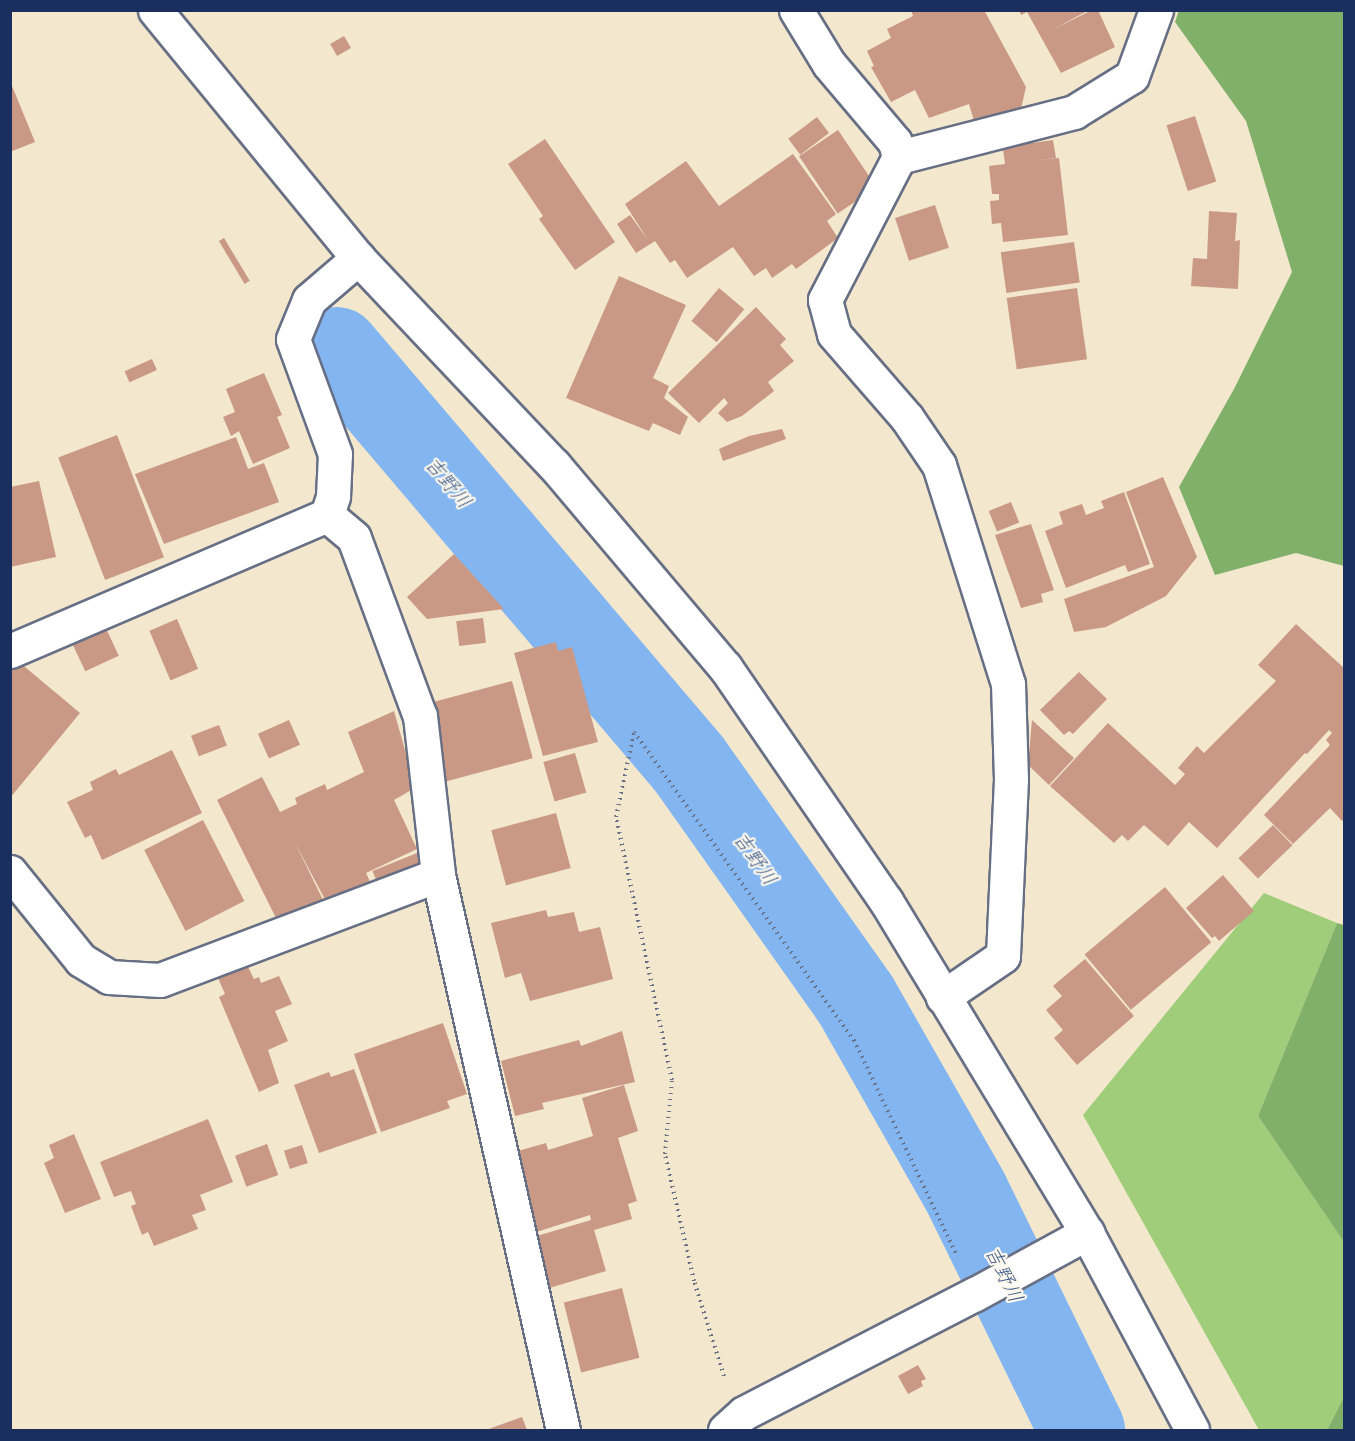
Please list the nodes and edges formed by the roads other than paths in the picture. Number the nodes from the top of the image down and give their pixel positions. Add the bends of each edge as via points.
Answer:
1 (155, 10) edge
2 (796, 10) edge
3 (1156, 10) edge
4 (899, 158) junction
5 (358, 258) junction
6 (327, 515) junction
7 (10, 651) edge
8 (10, 873) edge
9 (438, 875) junction
10 (943, 997) junction
11 (1087, 1233) junction
12 (735, 1422) edge
13 (563, 1431) edge
14 (1192, 1431) edge

1 - 5 street
2 - 4 street via 829,64 895,142
3 - 4 street via 1132,76 1074,112
4 - 10 street via 825,300 834,334 907,418 939,465 1008,684 1011,779 1003,956
5 - 6 street via 309,300 293,339 335,454 333,495
5 - 10 street via 554,465 724,667 886,901
6 - 7 street
6 - 9 street via 354,538 420,716
8 - 9 street via 81,960 109,978 160,980
9 - 13 street
10 - 11 street
11 - 12 street
11 - 14 street

